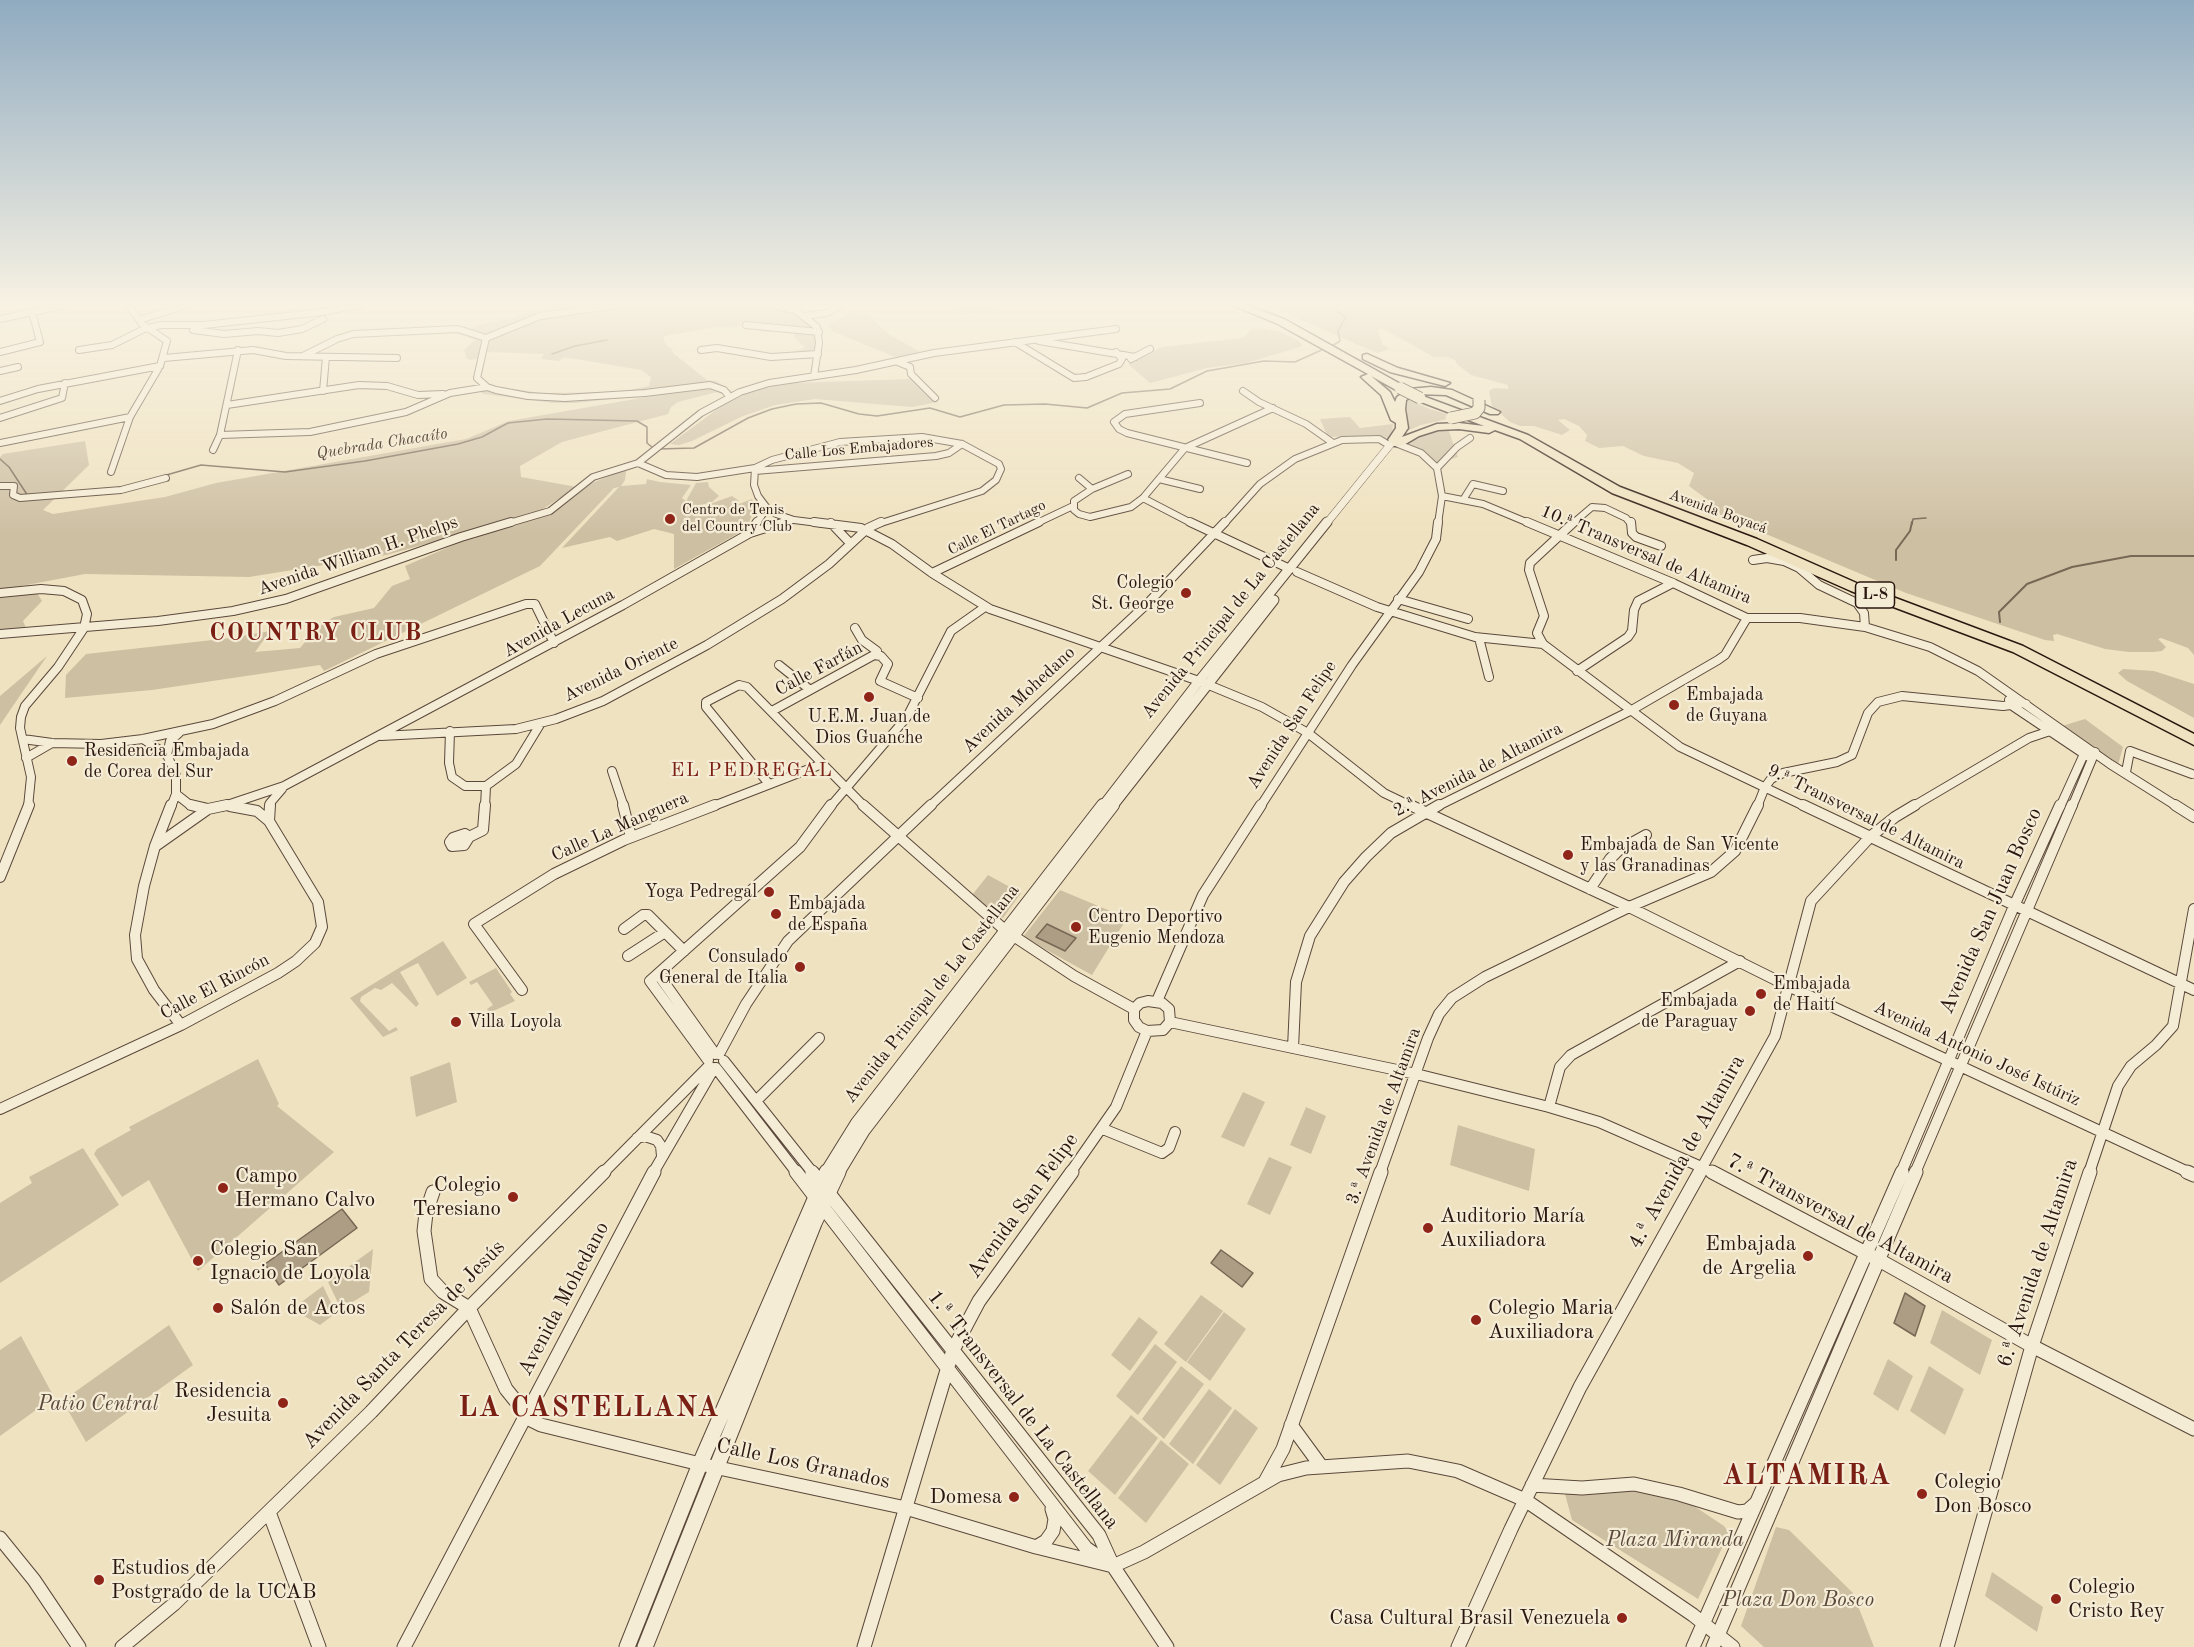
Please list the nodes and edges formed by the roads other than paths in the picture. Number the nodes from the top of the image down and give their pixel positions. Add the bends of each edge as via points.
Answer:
1 (71, 382) edge
2 (151, 382) edge
3 (232, 382) edge
4 (324, 382) edge
5 (481, 382) edge
6 (776, 382) edge
7 (919, 382) edge
8 (1372, 382) edge
9 (1394, 382) edge
10 (1443, 382) edge
11 (65, 383) junction
12 (487, 387) junction
13 (323, 391) junction
14 (1243, 391) dead end
15 (450, 393) junction
16 (418, 395) junction
17 (729, 396) junction
18 (1424, 396) junction
19 (935, 398) dead end
20 (0, 401) edge
21 (431, 403) junction
22 (1200, 403) dead end
23 (227, 405) junction
24 (1273, 408) junction
25 (130, 417) junction
26 (0, 418) edge
27 (220, 435) junction
28 (1470, 438) dead end
29 (0, 443) edge
30 (1333, 443) junction
31 (1394, 443) junction
32 (962, 444) junction
33 (1185, 448) junction
34 (1546, 449) junction
35 (213, 450) dead end
36 (1575, 458) junction
37 (638, 463) junction
38 (1247, 463) dead end
39 (1437, 468) junction
40 (755, 469) junction
41 (111, 472) dead end
42 (729, 473) junction
43 (1128, 474) dead end
44 (166, 478) dead end
45 (1079, 478) dead end
46 (1159, 479) junction
47 (754, 485) junction
48 (0, 486) edge
49 (1092, 489) junction
50 (1200, 489) dead end
51 (1503, 491) dead end
52 (1442, 496) junction
53 (1143, 498) junction
54 (1463, 500) junction
55 (1073, 506) junction
56 (767, 508) junction
57 (794, 520) junction
58 (831, 523) junction
59 (865, 530) junction
60 (750, 533) junction
61 (1214, 535) junction
62 (1558, 535) junction
63 (850, 543) junction
64 (1661, 546) dead end
65 (1753, 560) dead end
66 (1294, 571) junction
67 (932, 573) junction
68 (1673, 583) junction
69 (0, 592) edge
70 (1398, 599) junction
71 (985, 607) junction
72 (1389, 611) junction
73 (1747, 618) junction
74 (1468, 619) dead end
75 (1864, 627) junction
76 (84, 628) junction
77 (855, 628) dead end
78 (0, 634) edge
79 (1479, 638) junction
80 (554, 643) junction
81 (1543, 644) junction
82 (1102, 648) junction
83 (874, 655) junction
84 (779, 665) dead end
85 (1577, 671) junction
86 (1489, 677) dead end
87 (1202, 683) junction
88 (809, 689) junction
89 (2006, 692) junction
90 (918, 698) junction
91 (2026, 704) junction
92 (2011, 705) junction
93 (772, 711) junction
94 (1630, 711) junction
95 (541, 723) junction
96 (450, 731) junction
97 (2050, 731) junction
98 (181, 732) junction
99 (2194, 732) edge
100 (1308, 733) junction
101 (2068, 733) junction
102 (381, 736) junction
103 (2060, 738) junction
104 (23, 739) junction
105 (143, 739) junction
106 (2194, 740) edge
107 (52, 743) junction
108 (2090, 755) junction
109 (167, 756) junction
110 (27, 758) junction
111 (822, 764) junction
112 (612, 771) dead end
113 (2126, 772) junction
114 (2192, 774) dead end
115 (768, 784) junction
116 (284, 786) junction
117 (486, 786) junction
118 (845, 787) junction
119 (1765, 787) junction
120 (176, 795) junction
121 (225, 806) junction
122 (208, 809) junction
123 (1426, 811) junction
124 (2194, 817) edge
125 (269, 821) junction
126 (899, 835) junction
127 (1646, 835) dead end
128 (469, 837) dead end
129 (631, 837) junction
130 (1870, 837) junction
131 (155, 846) junction
132 (0, 877) edge
133 (1590, 889) junction
134 (2014, 906) junction
135 (1629, 907) junction
136 (2194, 909) edge
137 (2028, 913) junction
138 (624, 929) dead end
139 (665, 932) junction
140 (1010, 933) junction
141 (684, 951) junction
142 (628, 956) dead end
143 (1740, 961) junction
144 (2181, 984) junction
145 (1788, 986) junction
146 (522, 990) dead end
147 (2194, 990) edge
148 (1157, 1001) junction
149 (1134, 1009) junction
150 (1170, 1022) junction
151 (181, 1025) junction
152 (1147, 1031) junction
153 (819, 1038) dead end
154 (1293, 1048) junction
155 (1948, 1060) junction
156 (715, 1061) junction
157 (1962, 1066) junction
158 (1416, 1074) junction
159 (756, 1101) junction
160 (1549, 1107) junction
161 (0, 1109) edge
162 (1103, 1129) junction
163 (1175, 1132) dead end
164 (2102, 1132) junction
165 (637, 1138) junction
166 (662, 1156) junction
167 (1703, 1167) junction
168 (2194, 1175) edge
169 (433, 1192) dead end
170 (821, 1194) junction
171 (1873, 1257) junction
172 (469, 1308) junction
173 (2032, 1346) junction
174 (953, 1350) junction
175 (947, 1368) junction
176 (526, 1414) junction
177 (1291, 1425) junction
178 (2194, 1429) edge
179 (708, 1465) junction
180 (1321, 1467) junction
181 (1266, 1480) junction
182 (1532, 1485) junction
183 (1525, 1500) junction
184 (1758, 1502) junction
185 (1051, 1503) junction
186 (906, 1508) junction
187 (269, 1512) junction
188 (0, 1538) edge
189 (1036, 1547) junction
190 (1113, 1566) junction
191 (1704, 1622) junction
192 (1716, 1641) edge
193 (79, 1647) edge
194 (122, 1647) edge
195 (319, 1647) edge
196 (404, 1647) edge
197 (627, 1647) edge
198 (645, 1647) edge
199 (864, 1647) edge
200 (1167, 1647) edge
201 (1458, 1647) edge
202 (1693, 1647) edge
203 (1733, 1647) edge
204 (1947, 1647) edge

1 - 11 street
2 - 25 street
3 - 23 street
4 - 13 street
5 - 12 street
6 - 17 street
7 - 19 street
8 - 31 highway via 1386,394 1397,422
9 - 18 highway, Avenida Boyacá / L-8, bridge
10 - 31 highway, bridge via 1474,394 1479,408 1474,414 1419,427
11 - 20 street
11 - 26 street via 62,398
12 - 15 street
12 - 17 street via 528,396 565,398 710,385
13 - 16 street via 379,384
13 - 23 street
14 - 24 street
15 - 16 street
15 - 21 street
16 - 21 street
17 - 37 street
18 - 34 highway, Avenida Boyacá / L-8
18 - 36 highway, Avenida Boyacá / L-8 via 1497,419
21 - 27 street via 397,415 300,433
22 - 33 street via 1125,414 1114,420 1127,433
23 - 27 street
24 - 30 street
24 - 33 street
25 - 29 street
25 - 41 street
27 - 35 street
28 - 39 street
30 - 31 street, Avenida Mohedano via 1352,438
30 - 61 street, Avenida Mohedano via 1295,459 1260,484
31 - 34 highway via 1437,427 1459,426 1501,432
31 - 36 highway via 1402,429 1399,407 1403,397 1413,391 1431,390 1456,395 1532,429
31 - 39 street via 1421,453
31 - 66 street, Avenida Principal de La Castellana
32 - 40 street, Calle Los Embajadores via 936,456
32 - 40 street via 922,437 851,441 772,460
32 - 59 street, Avenida Oriente via 999,464 1000,474 991,485
33 - 38 street
33 - 46 street
34 - 106 highway, Avenida Boyacá / L-8 via 1616,490 2018,649
36 - 99 highway, Avenida Boyacá / L-8 via 1648,497 1756,537 1873,588 2005,636
37 - 42 street via 676,477
37 - 76 street, Avenida William H. Phelps via 593,477 546,513 461,537 286,599 200,616
39 - 52 street, Avenida San Felipe
40 - 42 street
40 - 47 street
42 - 47 street
43 - 49 street, Calle El Tartago
44 - 48 street via 121,490 20,498 13,495 14,486
45 - 49 street
46 - 50 street
46 - 53 street
47 - 56 street
49 - 55 street, Calle El Tartago via 1074,501
51 - 54 street via 1473,484
52 - 54 street, 10.ª Transversal de Altamira
52 - 70 street, Avenida San Felipe via 1436,539 1419,572
53 - 55 street, Calle El Tartago via 1131,507 1090,517 1079,514
53 - 61 street
54 - 62 street, 10.ª Transversal de Altamira via 1483,504
55 - 67 street, Calle El Tartago
56 - 57 street, Avenida Antonio José Istúriz
56 - 60 street, Avenida Lecuna
57 - 58 street, Avenida Antonio José Istúriz
57 - 60 street, Avenida Lecuna
58 - 59 street, Avenida Antonio José Istúriz
58 - 63 street
59 - 63 street, Avenida Oriente
59 - 67 street, Avenida Antonio José Istúriz
60 - 80 street, Avenida Lecuna
61 - 66 street
61 - 82 street, Avenida Mohedano
62 - 64 street via 1597,506 1631,522 1635,537
62 - 68 street, 10.ª Transversal de Altamira
62 - 81 street via 1529,566 1544,616 1538,633
63 - 95 street, Avenida Oriente via 782,599 707,645 603,701
65 - 75 street via 1784,561 1798,568 1818,585 1852,601 1864,613
66 - 72 street
66 - 87 street, Avenida Principal de La Castellana
67 - 71 street, Avenida Antonio José Istúriz
68 - 73 street, 10.ª Transversal de Altamira
68 - 85 street via 1638,601 1628,637
69 - 76 street via 69,592 87,608
70 - 72 street, Avenida San Felipe
70 - 74 street
71 - 82 street, Avenida Antonio José Istúriz
71 - 90 street via 951,631
72 - 79 street
72 - 100 street, Avenida San Felipe
73 - 75 street, 10.ª Transversal de Altamira via 1800,618
73 - 94 street, 2.ª Avenida de Altamira via 1721,658
75 - 89 street, 10.ª Transversal de Altamira via 1946,654
76 - 78 street, Avenida William H. Phelps
76 - 104 street via 25,706 20,728
77 - 83 street via 862,640 877,651
79 - 81 street
79 - 86 street
80 - 98 street via 535,604 526,604 376,654 246,713
80 - 102 street, Avenida Lecuna
81 - 85 street, 9.ª Transversal de Altamira
82 - 87 street, Avenida Antonio José Istúriz
82 - 126 street, Avenida Mohedano
83 - 88 street, Calle Farfán
83 - 90 street, Calle Farfán via 888,664 880,681
84 - 88 street
85 - 94 street, 9.ª Transversal de Altamira
87 - 100 street, Avenida Antonio José Istúriz via 1262,707
87 - 140 street, Avenida Principal de La Castellana
88 - 93 street, Calle Farfán
89 - 91 street, 10.ª Transversal de Altamira
89 - 92 street
90 - 118 street via 903,722
91 - 92 street via 2014,701
91 - 101 street, 10.ª Transversal de Altamira
92 - 97 street, 10.ª Transversal de Altamira
92 - 119 street via 1920,696 1887,698 1868,713 1851,755 1837,762 1784,773
93 - 111 street
93 - 115 street via 744,685 705,705
94 - 119 street, 9.ª Transversal de Altamira via 1680,747
94 - 123 street, 2.ª Avenida de Altamira
95 - 96 street, Avenida Oriente via 507,730
95 - 117 street via 516,764
96 - 102 street, Avenida Oriente
96 - 117 street via 452,777 465,786
97 - 103 street, 10.ª Transversal de Altamira
97 - 130 street, 4.ª Avenida de Altamira via 2029,738 1895,817
98 - 105 street
98 - 109 street via 170,741
100 - 123 street, Avenida Antonio José Istúriz via 1376,788
100 - 148 street, Avenida San Felipe via 1203,896
101 - 103 street via 2067,740
101 - 108 street, 10.ª Transversal de Altamira
102 - 116 street, Avenida Oriente
103 - 108 street, 10.ª Transversal de Altamira
104 - 107 street
104 - 110 street
105 - 107 street via 101,744
105 - 109 street
107 - 110 street
108 - 113 street, 10.ª Transversal de Altamira
108 - 134 street, Avenida San Juan Bosco
108 - 137 street, Avenida San Juan Bosco
109 - 120 street via 176,775
110 - 132 street via 31,798
111 - 115 street, Calle La Manguera
111 - 118 street
112 - 129 street
113 - 114 street via 2130,751
113 - 124 street, 10.ª Transversal de Altamira
115 - 129 street, Calle La Manguera
116 - 121 street, Avenida Oriente
116 - 125 street via 270,803
117 - 128 street via 483,831
118 - 126 street
118 - 141 street via 800,847
119 - 130 street, 9.ª Transversal de Altamira
119 - 135 street, 3.ª Avenida de Altamira via 1751,824 1724,861 1701,876
120 - 122 street via 190,805
120 - 131 street
121 - 122 street, Avenida Oriente
121 - 125 street via 252,809
122 - 131 street, Avenida Oriente
123 - 133 street, Avenida Antonio José Istúriz
123 - 154 street, 2.ª Avenida de Altamira via 1391,833 1366,857 1344,882 1310,936 1296,982
125 - 151 street, Calle El Rincón via 318,902 322,927 315,943 296,961
126 - 140 street
126 - 156 street, Avenida Mohedano via 788,941 746,1004
127 - 133 street via 1619,850
129 - 146 street, Calle La Manguera via 554,874 474,924
130 - 134 street, 9.ª Transversal de Altamira
130 - 145 street, 4.ª Avenida de Altamira via 1810,900
131 - 151 street via 138,913 137,960
133 - 135 street, Avenida Antonio José Istúriz
134 - 137 street, 9.ª Transversal de Altamira
134 - 155 street, Avenida San Juan Bosco
135 - 143 street, Avenida Antonio José Istúriz
135 - 158 street, 3.ª Avenida de Altamira via 1452,998 1439,1014
136 - 144 street, 6.ª Avenida de Altamira
137 - 144 street, 9.ª Transversal de Altamira
137 - 157 street, Avenida San Juan Bosco
138 - 139 street via 648,915
139 - 141 street
139 - 142 street
140 - 149 street via 1074,976
140 - 170 street, Avenida Principal de La Castellana
141 - 156 street, 1.ª Transversal de La Castellana via 654,977
143 - 145 street, Avenida Antonio José Istúriz
143 - 160 street via 1571,1055 1560,1067
144 - 147 street, 9.ª Transversal de Altamira
144 - 164 street, 6.ª Avenida de Altamira via 2173,1026 2124,1075
145 - 155 street, Avenida Antonio José Istúriz
145 - 167 street, 4.ª Avenida de Altamira via 1774,1036
148 - 149 street via 1144,1002
148 - 150 street via 1169,1009
149 - 152 street via 1136,1024
150 - 152 street via 1163,1030
150 - 154 street, 7.ª Transversal de Altamira
151 - 161 street, Calle El Rincón
152 - 162 street, Avenida San Felipe
153 - 159 street
154 - 158 street, 7.ª Transversal de Altamira
155 - 157 street, Avenida Antonio José Istúriz
155 - 171 street, Avenida San Juan Bosco
156 - 159 street, 1.ª Transversal de La Castellana
156 - 165 street, Avenida Santa Teresa de Jesús
156 - 166 street, Avenida Mohedano
156 - 170 street, 1.ª Transversal de La Castellana
157 - 164 street, Avenida Antonio José Istúriz
157 - 171 street, Avenida San Juan Bosco
158 - 160 street, 7.ª Transversal de Altamira
158 - 177 street, 3.ª Avenida de Altamira
159 - 170 street, 1.ª Transversal de La Castellana
160 - 167 street, 7.ª Transversal de Altamira via 1599,1122
162 - 163 street via 1162,1153
162 - 174 street, Avenida San Felipe via 979,1300
164 - 168 street, Avenida Antonio José Istúriz
164 - 173 street, 6.ª Avenida de Altamira
165 - 166 street via 657,1140
165 - 172 street, Avenida Santa Teresa de Jesús
166 - 176 street, Avenida Mohedano
167 - 171 street, 7.ª Transversal de Altamira
167 - 182 street, 4.ª Avenida de Altamira via 1580,1387
169 - 172 street via 424,1231 431,1279 443,1292
170 - 174 street, 1.ª Transversal de La Castellana
170 - 175 street, 1.ª Transversal de La Castellana
170 - 179 street, Avenida Principal de La Castellana
171 - 173 street, 7.ª Transversal de Altamira
171 - 184 street, Avenida San Juan Bosco
171 - 192 street, Avenida San Juan Bosco via 1826,1380
172 - 176 street, Calle Los Granados via 506,1389
172 - 187 street, Avenida Santa Teresa de Jesús
173 - 178 street, 7.ª Transversal de Altamira
173 - 204 street, 6.ª Avenida de Altamira
174 - 175 street, Avenida San Felipe
174 - 190 street, 1.ª Transversal de La Castellana via 1099,1535
175 - 185 street, 1.ª Transversal de La Castellana
175 - 186 street, Avenida San Felipe
176 - 179 street, Calle Los Granados via 541,1425
176 - 196 street, Avenida Mohedano
177 - 180 street
177 - 181 street, 3.ª Avenida de Altamira
179 - 186 street, Calle Los Granados
179 - 197 street, Avenida Principal de La Castellana
179 - 198 street, Avenida Principal de La Castellana
180 - 181 street via 1291,1471
180 - 183 street via 1408,1461 1458,1471
181 - 190 street
182 - 183 street, 4.ª Avenida de Altamira
182 - 184 street via 1582,1488 1634,1484 1738,1512
183 - 191 street
183 - 201 street, 4.ª Avenida de Altamira
184 - 191 street, Avenida San Juan Bosco
185 - 189 street via 1053,1531
185 - 190 street, 1.ª Transversal de La Castellana via 1086,1548
186 - 189 street, Calle Los Granados
186 - 199 street, Avenida San Felipe
187 - 194 street, Avenida Santa Teresa de Jesús via 174,1604
187 - 195 street
188 - 193 street
189 - 190 street, Calle Los Granados
190 - 200 street
191 - 192 street
191 - 202 street, Avenida San Juan Bosco
192 - 203 street

